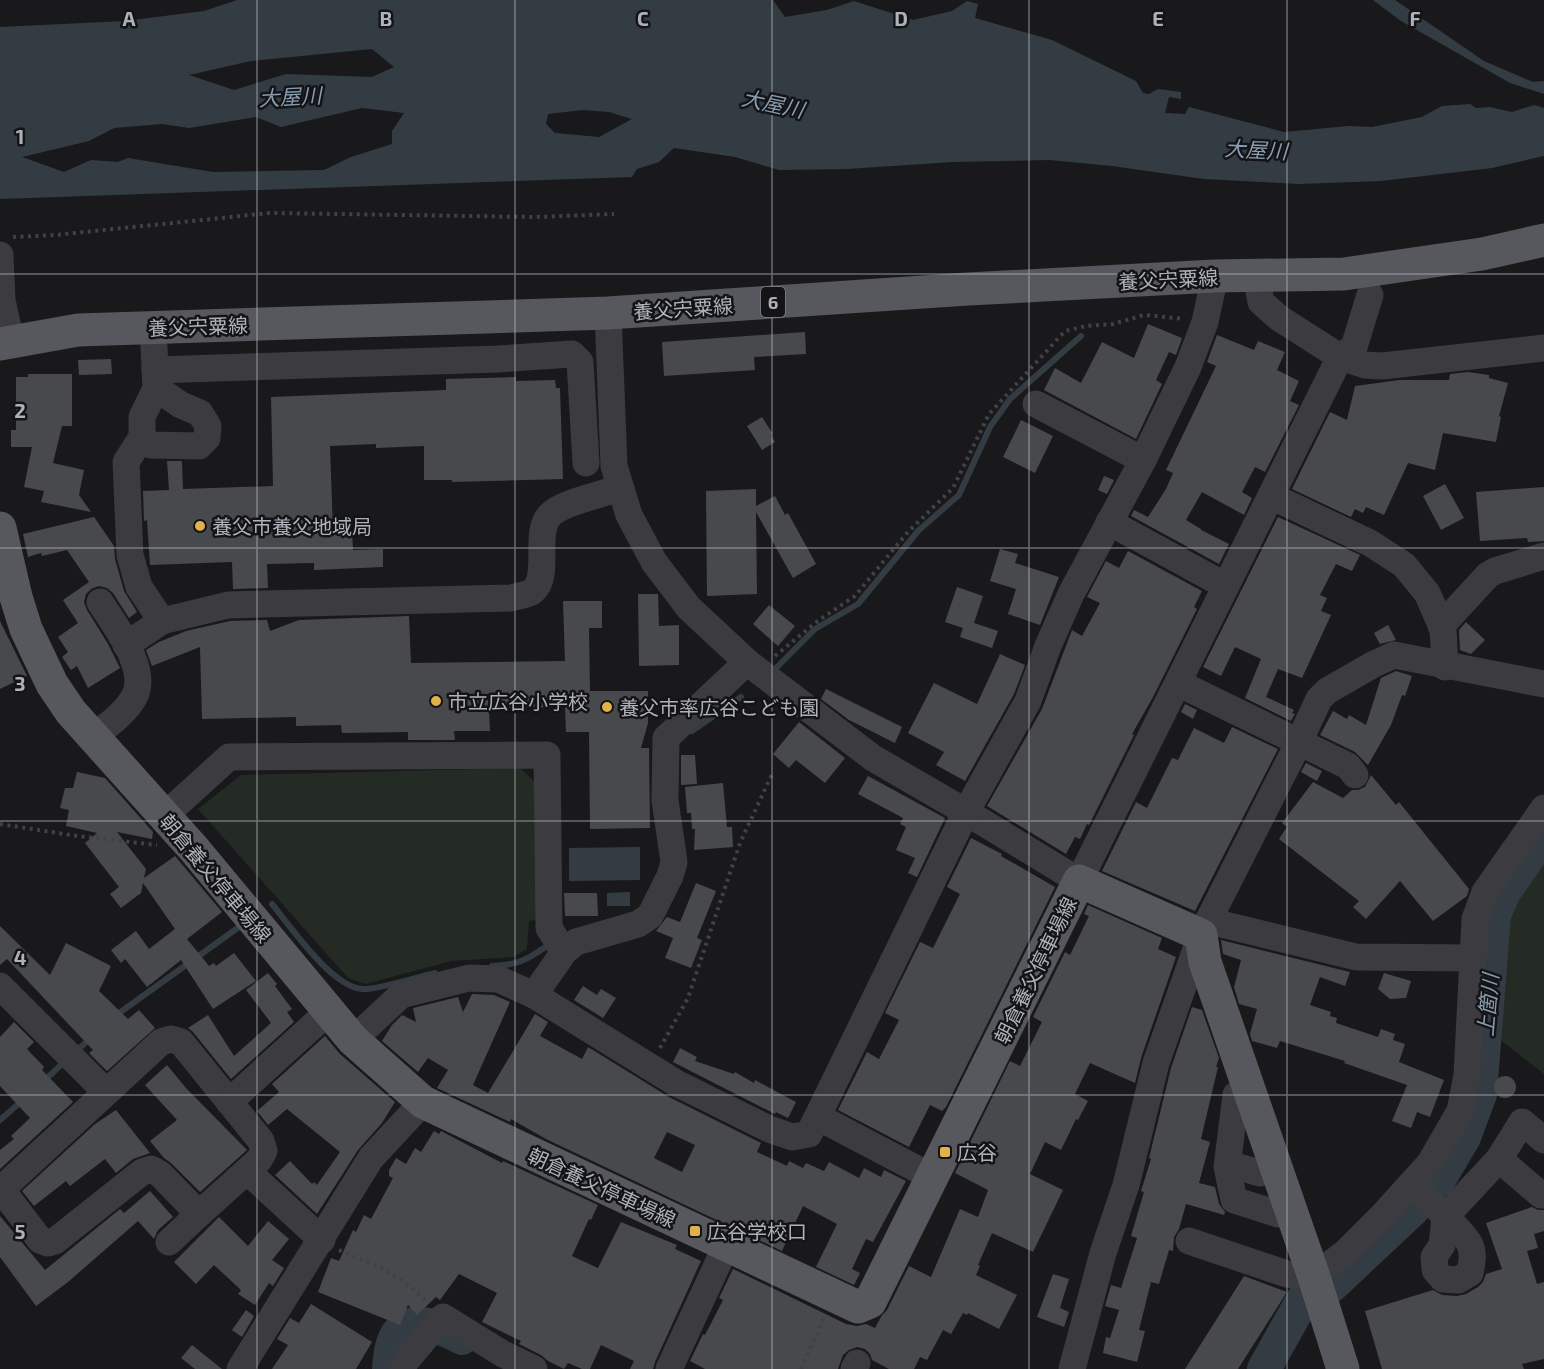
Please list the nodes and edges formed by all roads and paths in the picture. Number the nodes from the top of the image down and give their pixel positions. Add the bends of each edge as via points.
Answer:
1 (614, 214) dead end
2 (1544, 240) edge
3 (5, 246) edge
4 (1256, 275) junction
5 (1215, 276) junction
6 (1370, 295) dead end
7 (608, 313) junction
8 (1205, 322) junction
9 (153, 327) junction
10 (5, 343) edge
11 (1544, 348) edge
12 (1340, 357) junction
13 (155, 379) junction
14 (1036, 404) dead end
15 (142, 437) junction
16 (1143, 460) junction
17 (586, 463) dead end
18 (620, 488) junction
19 (1271, 496) junction
20 (1109, 522) junction
21 (0, 528) edge
22 (1544, 556) edge
23 (1226, 586) junction
24 (100, 602) dead end
25 (162, 621) junction
26 (1441, 626) junction
27 (126, 645) junction
28 (752, 666) junction
29 (1445, 667) junction
30 (1178, 683) junction
31 (1544, 684) edge
32 (92, 737) junction
33 (1299, 742) junction
34 (773, 772) dead end
35 (1355, 775) dead end
36 (1544, 808) edge
37 (966, 812) junction
38 (164, 816) junction
39 (0, 824) edge
40 (194, 849) junction
41 (1079, 881) junction
42 (1205, 928) junction
43 (564, 952) junction
44 (1474, 958) junction
45 (534, 995) junction
46 (5, 1001) edge
47 (328, 1012) junction
48 (353, 1040) junction
49 (649, 1066) junction
50 (106, 1092) junction
51 (1236, 1095) dead end
52 (229, 1102) junction
53 (423, 1102) junction
54 (818, 1117) junction
55 (1544, 1140) edge
56 (1229, 1151) junction
57 (1499, 1159) junction
58 (1265, 1162) junction
59 (247, 1171) junction
60 (932, 1177) junction
61 (1411, 1184) junction
62 (1541, 1195) dead end
63 (1292, 1212) junction
64 (199, 1214) junction
65 (322, 1240) junction
66 (1189, 1241) dead end
67 (169, 1242) dead end
68 (726, 1246) junction
69 (1314, 1277) junction
70 (834, 1296) junction
71 (437, 1324) junction
72 (240, 1369) edge
73 (403, 1369) edge
74 (534, 1369) edge
75 (669, 1369) edge
76 (801, 1369) edge
77 (1072, 1369) edge
78 (1343, 1369) edge

1 - 3 path via 525,217 270,213 54,235
2 - 4 main road, 養父宍粟線 / 6 via 1482,254 1344,274
3 - 10 street
4 - 5 main road, 養父宍粟線 / 6
4 - 12 street via 1261,302
5 - 7 main road, 養父宍粟線 / 6
5 - 8 street
6 - 12 street via 1354,347
7 - 9 main road, 養父宍粟線 / 6
7 - 18 street via 614,466
8 - 16 street
8 - 28 path via 1144,315 1065,331 989,414 953,488 907,533 855,596
9 - 10 main road, 養父宍粟線 / 6 via 78,330
9 - 13 street
11 - 12 street via 1382,366
12 - 19 street
13 - 15 street via 142,417
13 - 15 street via 181,405 200,413 208,426 207,438 199,446 151,445
13 - 17 street via 572,354 580,362
14 - 16 street
15 - 25 street via 126,462 130,555 139,587
16 - 20 street
18 - 25 street via 569,503 549,515 543,533 540,582 532,591 511,598 228,604
18 - 28 street via 629,515 654,562 689,608
19 - 23 street
19 - 26 street via 1370,543 1404,565 1427,593
20 - 23 street
20 - 37 street via 1071,594 1028,701
21 - 32 main road, 朝倉養父停車場線 via 27,629 52,684
22 - 26 street via 1488,575
23 - 30 street
24 - 27 street
25 - 27 street
26 - 29 street
27 - 32 street via 140,682 134,698 120,715
28 - 37 street via 873,758
28 - 43 street via 666,738 665,800 674,862 650,916 638,924 576,942
29 - 31 street
29 - 33 street via 1394,655 1374,664 1319,699
30 - 33 street
30 - 41 street
32 - 38 main road, 朝倉養父停車場線
33 - 35 street via 1348,766
33 - 42 street
34 - 49 path via 740,843 688,998
36 - 44 street via 1485,892 1475,919
37 - 41 street
37 - 54 street
38 - 40 main road, 朝倉養父停車場線
38 - 43 street via 229,758 547,755 549,928
39 - 40 path
40 - 47 main road, 朝倉養父停車場線
41 - 42 main road, 朝倉養父停車場線
41 - 60 main road, 朝倉養父停車場線
42 - 44 street via 1356,957
42 - 58 main road via 1205,962
42 - 77 street via 1156,1063 1126,1185
43 - 45 street
44 - 61 street via 1467,1075 1460,1111 1430,1163
45 - 48 street via 498,979 470,978 441,984 401,995
45 - 49 street
46 - 50 street
47 - 48 main road, 朝倉養父停車場線
47 - 52 street
48 - 53 main road, 朝倉養父停車場線
49 - 54 street via 696,1093 792,1137 809,1134
50 - 52 street via 161,1042 171,1039 181,1042
50 - 64 street via 7,1184 4,1193 40,1240 48,1243 151,1169
51 - 56 street
52 - 59 street via 264,1151
53 - 65 street via 371,1158
53 - 68 main road, 朝倉養父停車場線
54 - 60 street
55 - 57 street via 1522,1122
56 - 58 street
56 - 63 street via 1234,1200 1278,1214
57 - 61 street via 1445,1217
57 - 62 street
58 - 63 main road
59 - 64 street
59 - 65 street
60 - 70 main road, 朝倉養父停車場線 via 870,1302 858,1307
61 - 69 street via 1347,1251
63 - 69 main road
64 - 67 street
65 - 71 path via 410,1286
65 - 72 street
66 - 69 street via 1287,1274
68 - 70 main road, 朝倉養父停車場線
68 - 75 street
69 - 78 main road
70 - 76 path
71 - 73 street
71 - 74 street

